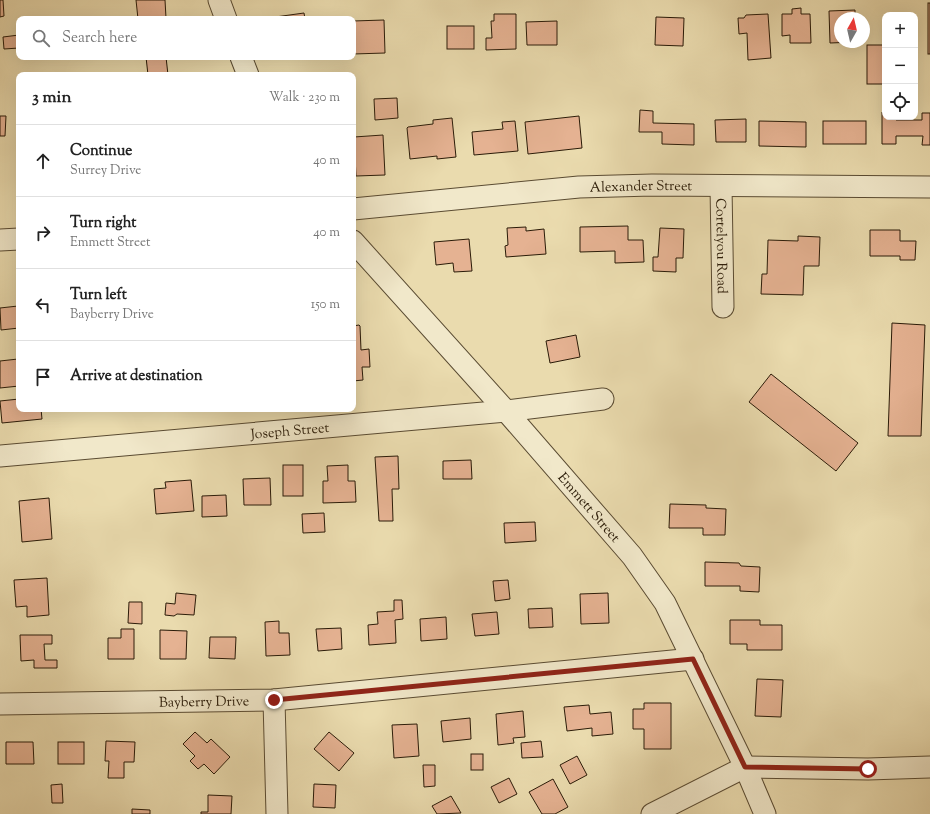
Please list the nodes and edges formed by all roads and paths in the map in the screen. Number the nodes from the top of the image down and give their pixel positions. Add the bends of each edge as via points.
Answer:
1 (219, 0) edge
2 (225, 16) edge
3 (242, 60) edge
4 (247, 72) edge
5 (721, 186) junction
6 (930, 187) edge
7 (356, 209) edge
8 (16, 239) edge
9 (0, 240) edge
10 (356, 244) edge
11 (723, 307) dead end
12 (603, 399) dead end
13 (506, 411) junction
14 (0, 456) edge
15 (693, 659) junction
16 (274, 700) junction
17 (0, 704) edge
18 (745, 767) junction
19 (930, 767) edge
20 (277, 814) edge
21 (652, 814) edge
22 (765, 814) edge

1 - 2 street
3 - 4 street
5 - 6 street, Alexander Street
5 - 7 street, Alexander Street via 652,184 579,187
5 - 11 street, Cortelyou Road
8 - 9 street
10 - 13 street, Emmett Street
12 - 13 street, Joseph Street
13 - 14 street, Joseph Street
13 - 15 street, Emmett Street via 632,556 665,603
15 - 16 street, Bayberry Drive
15 - 18 street, Emmett Street
16 - 17 street, Bayberry Drive
16 - 20 street
18 - 19 street
18 - 21 street
18 - 22 street, Emmett Street

